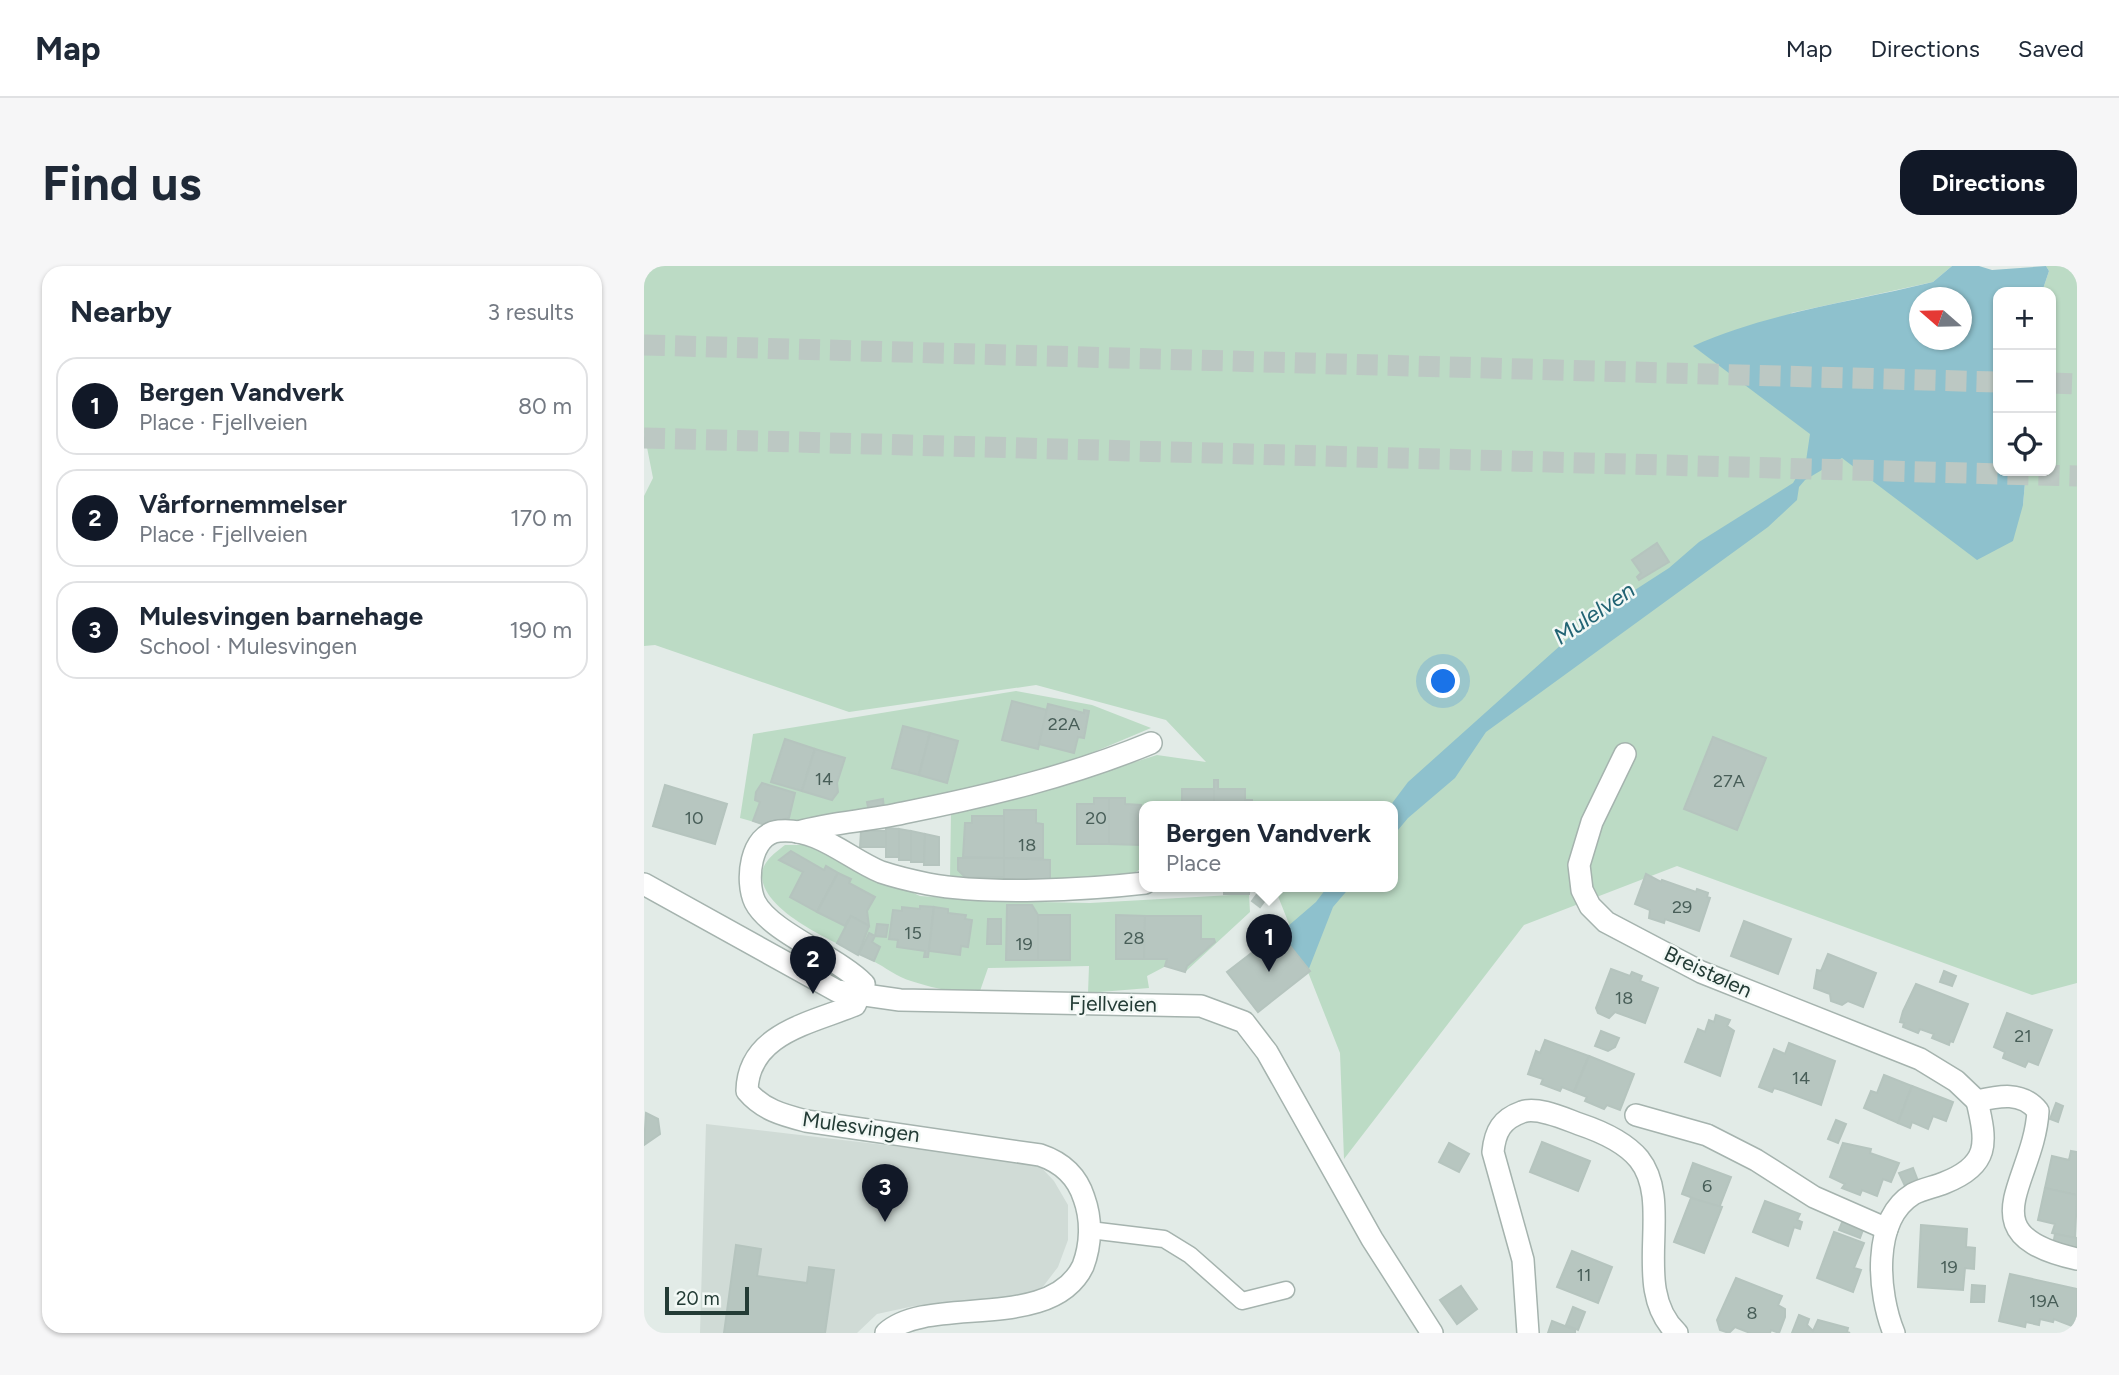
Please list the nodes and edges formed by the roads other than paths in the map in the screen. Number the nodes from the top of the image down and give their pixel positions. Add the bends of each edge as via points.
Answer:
1 (1151, 743) dead end
2 (1625, 754) dead end
3 (798, 832) junction
4 (1139, 883) edge
5 (644, 884) edge
6 (861, 995) junction
7 (1977, 1101) junction
8 (1636, 1115) dead end
9 (1887, 1229) junction
10 (1090, 1230) junction
11 (2077, 1259) edge
12 (1286, 1290) dead end
13 (886, 1333) edge
14 (1432, 1333) edge
15 (1528, 1333) edge
16 (1677, 1333) edge
17 (1894, 1333) edge

1 - 3 street via 1060,778
2 - 7 street, Breistølen via 1592,822 1579,865 1582,890 1606,922 1713,977 1920,1059 1956,1081
3 - 4 street via 882,872 927,884 1047,889
3 - 6 street via 771,833 757,848 749,883 755,903 771,920 851,971 864,984
5 - 6 street, Fjellveien via 837,991
6 - 10 street, Mulesvingen via 855,1005 786,1031 754,1059 747,1091 756,1102 806,1121 1025,1150 1050,1158 1079,1185
6 - 14 street, Fjellveien via 989,1003 1200,1006 1244,1022 1267,1052
7 - 9 street via 1986,1137 1981,1154 1952,1180 1915,1192 1899,1204
7 - 11 street via 2009,1096 2030,1101 2038,1111 2014,1218 2019,1233 2030,1244
8 - 9 street via 1707,1135 1814,1196
9 - 17 street via 1883,1286
10 - 12 lane via 1164,1239 1190,1255 1242,1301
10 - 13 street, Mulesvingen via 1080,1275 1062,1296 1038,1312 1017,1318 916,1321
15 - 16 street via 1523,1260 1493,1152 1502,1123 1525,1110 1594,1129 1640,1160 1650,1182 1654,1287 1667,1323

